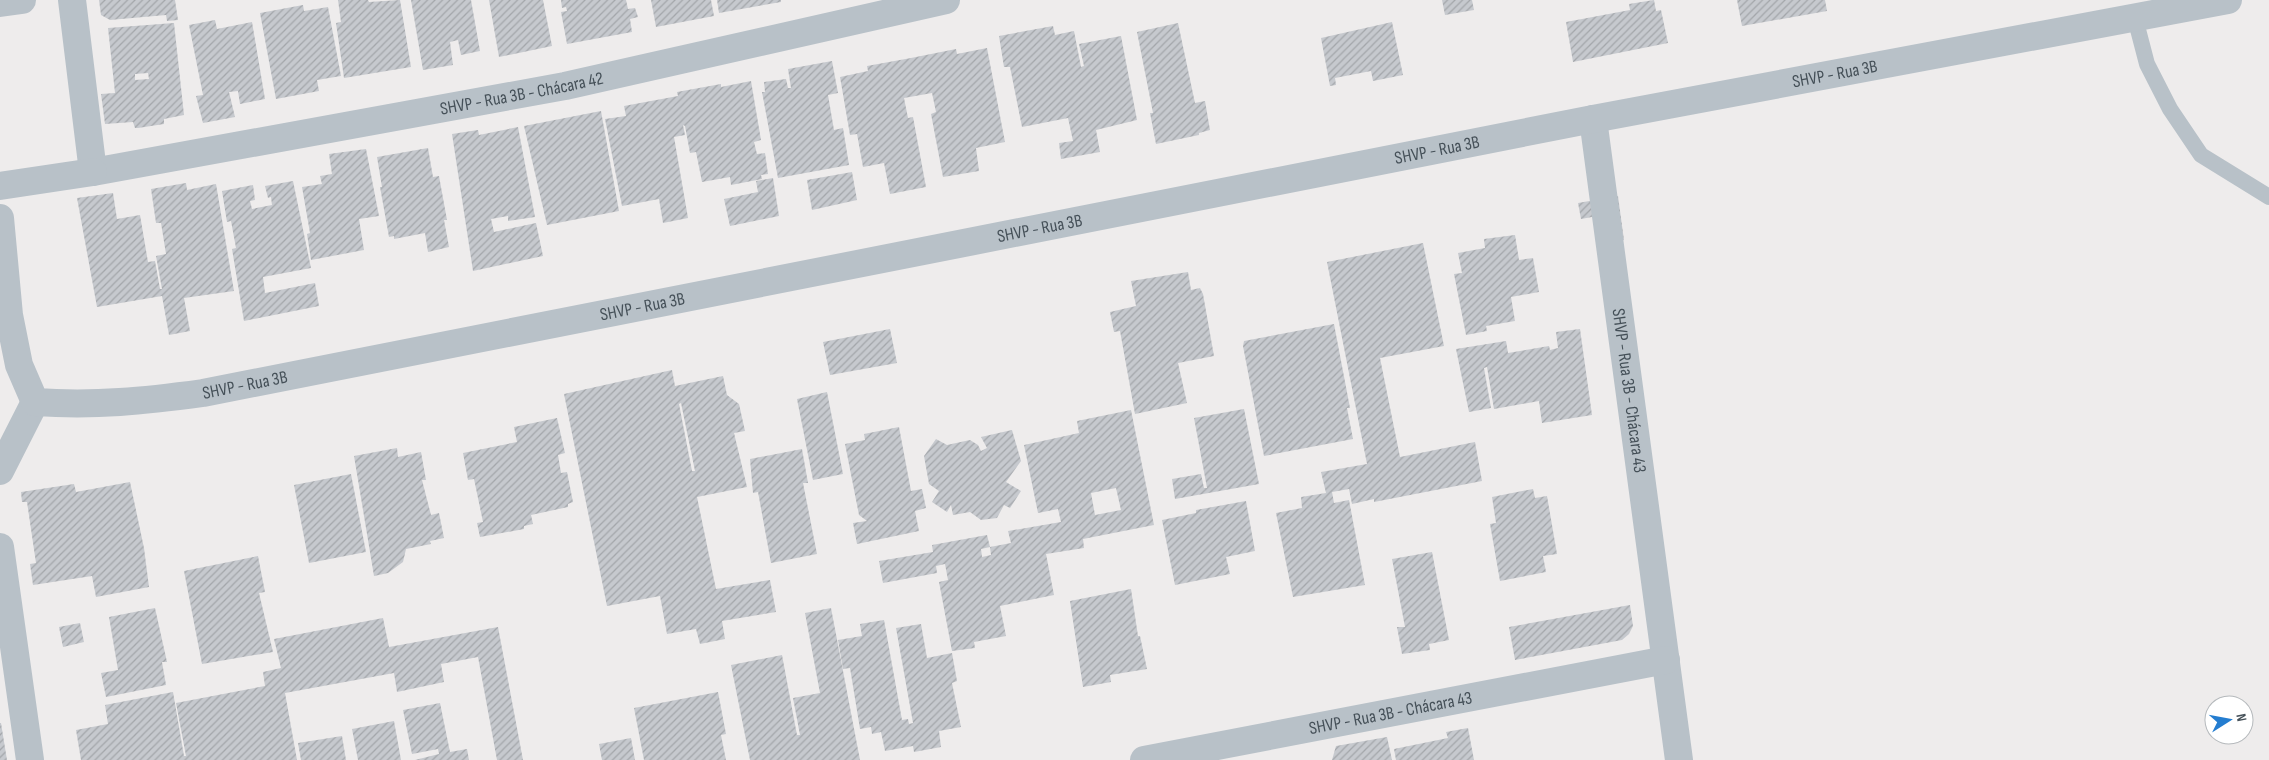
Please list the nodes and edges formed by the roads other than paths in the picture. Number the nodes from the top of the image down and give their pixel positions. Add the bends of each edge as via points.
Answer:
1 (22, 0) edge
2 (72, 0) edge
3 (946, 0) edge
4 (2228, 0) edge
5 (0, 3) edge
6 (2135, 18) junction
7 (1593, 119) junction
8 (93, 172) junction
9 (0, 186) edge
10 (2269, 197) edge
11 (0, 218) edge
12 (35, 402) junction
13 (0, 471) edge
14 (0, 547) edge
15 (1666, 660) junction
16 (30, 760) edge
17 (1144, 760) edge
18 (1678, 760) edge

1 - 5 street
2 - 8 street
3 - 8 street, SHVP - Rua 3B - Chácara 42 via 565,86
4 - 6 street, SHVP - Rua 3B
6 - 7 street, SHVP - Rua 3B
6 - 10 lane via 2147,64 2170,109 2201,155
7 - 12 street, SHVP - Rua 3B via 204,393 122,403
7 - 15 street, SHVP - Rua 3B - Chácara 43
8 - 9 street, SHVP - Rua 3B - Chácara 42
11 - 12 street via 9,315 19,366
12 - 13 street
14 - 16 street
15 - 17 street, SHVP - Rua 3B - Chácara 43
15 - 18 street, SHVP - Rua 3B - Chácara 43

